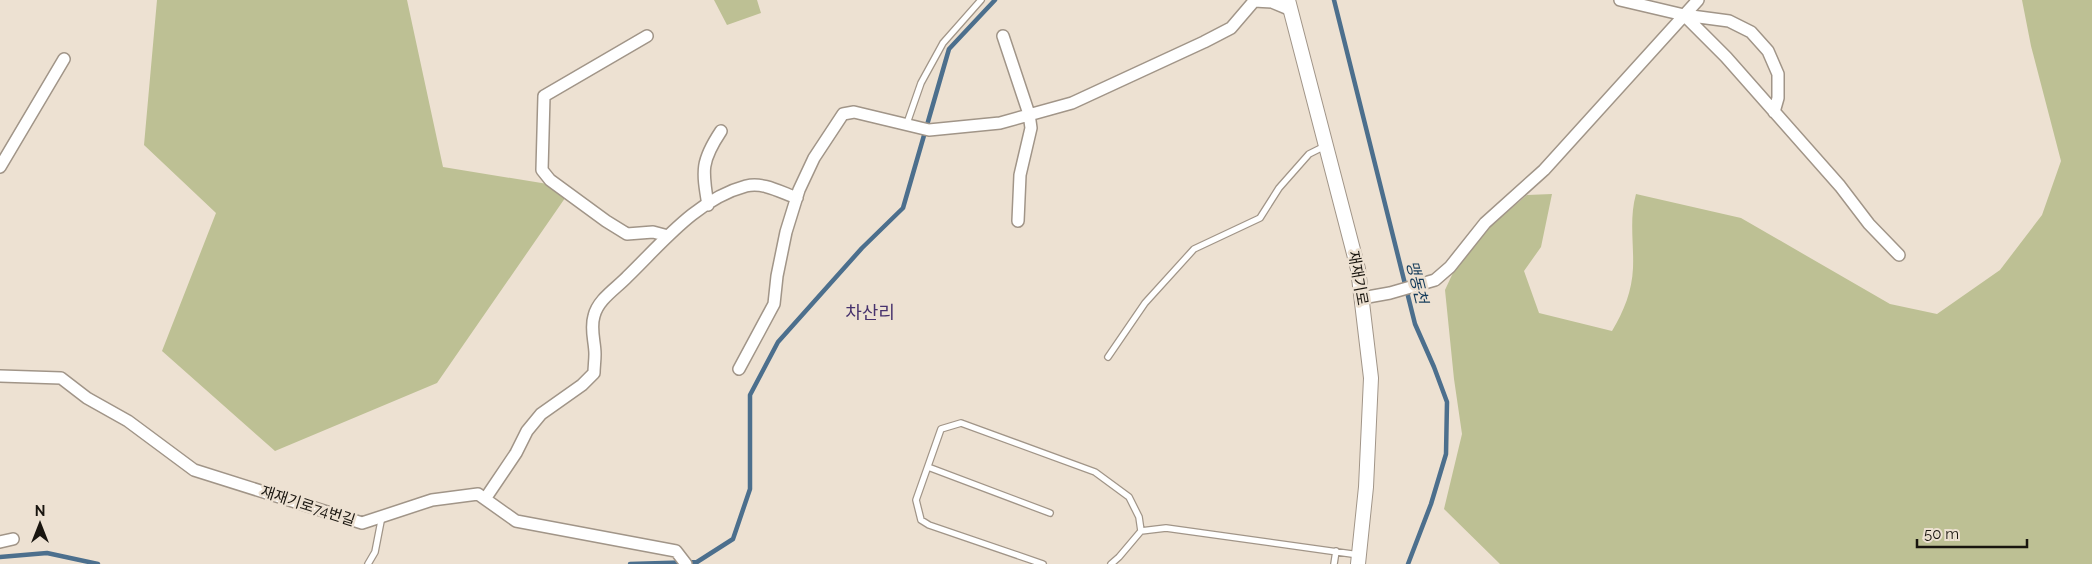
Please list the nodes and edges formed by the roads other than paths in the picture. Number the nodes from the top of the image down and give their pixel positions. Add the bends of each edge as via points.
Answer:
1 (982, 0) edge
2 (1255, 0) edge
3 (1620, 0) edge
4 (1698, 0) edge
5 (1289, 5) edge
6 (1684, 15) junction
7 (647, 36) dead end
8 (1003, 36) dead end
9 (64, 59) dead end
10 (1774, 112) junction
11 (1029, 114) junction
12 (911, 127) junction
13 (722, 131) dead end
14 (1326, 146) junction
15 (0, 167) edge
16 (797, 198) junction
17 (708, 205) junction
18 (1018, 221) dead end
19 (668, 236) junction
20 (1898, 255) dead end
21 (1362, 298) junction
22 (1108, 358) dead end
23 (739, 369) dead end
24 (0, 376) edge
25 (928, 467) junction
26 (485, 499) junction
27 (1050, 513) dead end
28 (382, 516) junction
29 (1141, 531) junction
30 (13, 539) dead end
31 (0, 542) edge
32 (1336, 551) junction
33 (1359, 559) edge
34 (368, 564) edge
35 (686, 564) edge
36 (1043, 564) edge
37 (1111, 564) edge
38 (1334, 564) edge

1 - 12 lane via 943,43 920,83
2 - 5 street
2 - 11 street via 1231,28 1204,42 1072,103
3 - 6 street
4 - 6 street
5 - 14 street, 재재기로
6 - 10 street
6 - 10 street via 1728,21 1751,32 1768,51 1778,74 1778,98
6 - 21 street via 1544,170 1485,223 1450,267 1435,280
7 - 19 street via 544,96 542,170 558,186 627,234 653,232
8 - 11 street
9 - 15 street
10 - 20 street
11 - 12 street via 1000,123 929,130
11 - 18 street via 1031,128 1020,175
12 - 16 street via 854,112 843,114 814,158
13 - 17 street via 708,151 703,174
14 - 21 street, 재재기로 via 1358,269
14 - 22 lane via 1309,154 1279,188 1260,218 1194,249 1145,303
16 - 17 street via 763,185 746,186 722,195
16 - 23 street via 786,232 774,304
17 - 19 street
19 - 26 street via 599,304 592,330 594,373 541,414
21 - 33 street, 재재기로 via 1371,378
24 - 28 street, 재재기로74번길 via 61,378 87,398 128,421 194,470 362,523
25 - 27 lane
25 - 29 lane via 941,429 961,423 1095,472 1129,497
25 - 36 lane via 916,500 921,520
26 - 28 street, 재재기로74번길 via 478,494 432,500
26 - 35 street, 재재기로74번길 via 516,521 676,551
28 - 34 lane via 375,552
29 - 32 lane via 1166,528
29 - 37 lane
30 - 31 street
32 - 33 lane
32 - 38 lane

